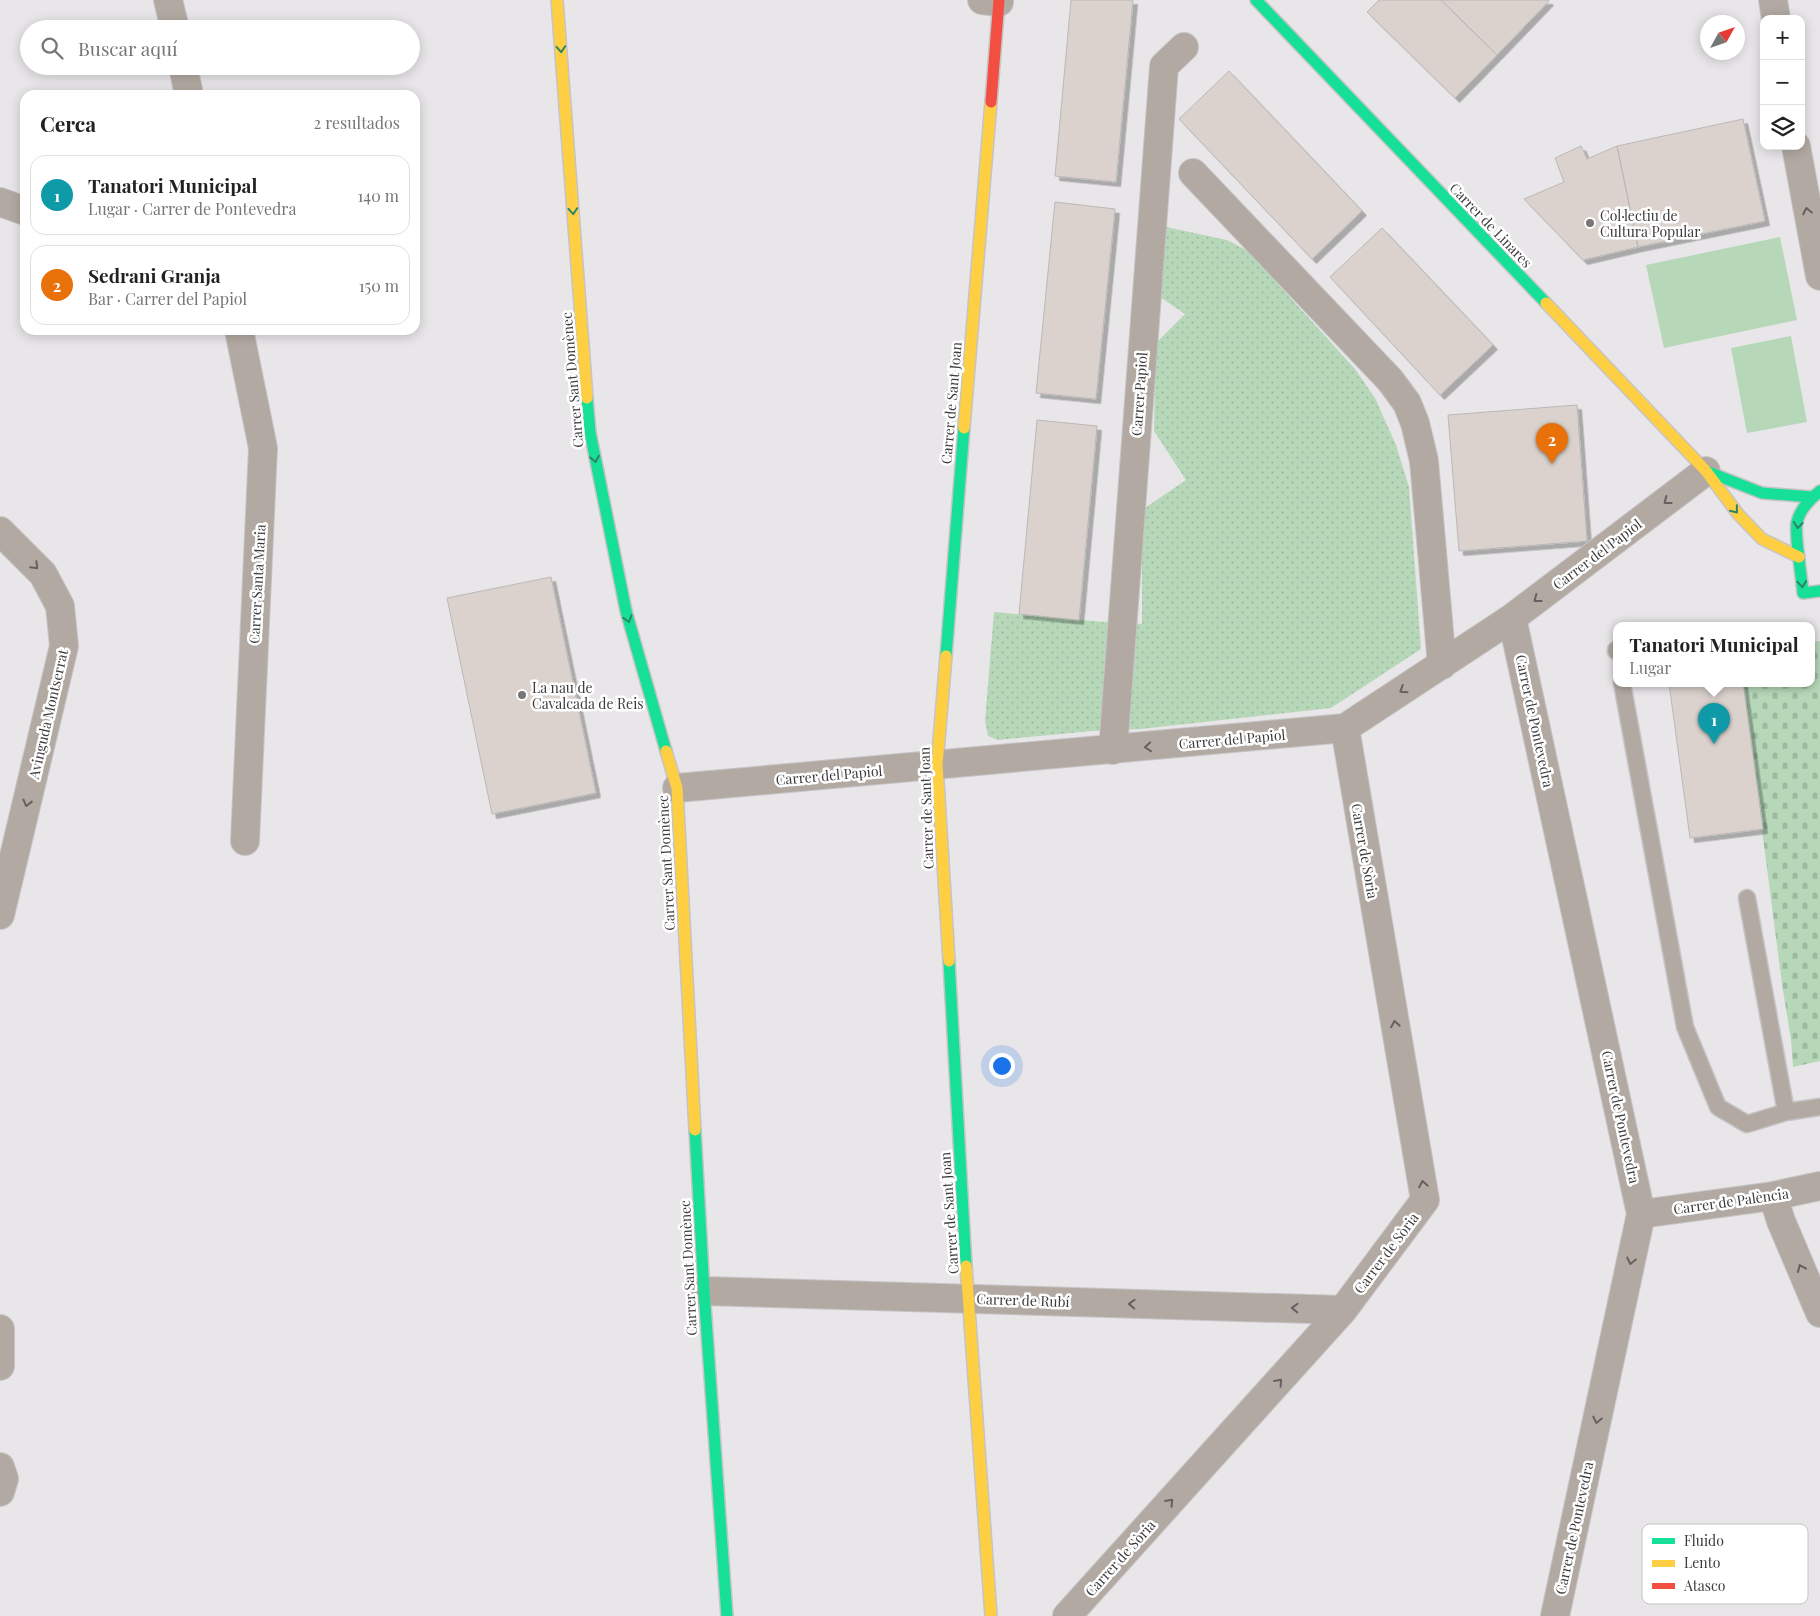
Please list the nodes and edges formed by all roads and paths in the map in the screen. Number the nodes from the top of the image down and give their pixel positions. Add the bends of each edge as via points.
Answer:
1 (168, 0) edge
2 (557, 0) edge
3 (1773, 0) edge
4 (994, 1) edge
5 (1264, 3) edge
6 (1775, 15) edge
7 (173, 20) edge
8 (1184, 47) dead end
9 (185, 75) edge
10 (188, 90) edge
11 (1797, 150) edge
12 (1194, 173) dead end
13 (0, 202) edge
14 (20, 209) edge
15 (1820, 276) edge
16 (240, 335) edge
17 (1706, 471) junction
18 (1816, 494) edge
19 (0, 531) edge
20 (1800, 557) junction
21 (1820, 591) edge
22 (1512, 618) junction
23 (1442, 665) junction
24 (1623, 687) edge
25 (1345, 728) junction
26 (1113, 750) junction
27 (936, 765) junction
28 (677, 788) junction
29 (244, 841) dead end
30 (1747, 898) dead end
31 (0, 915) edge
32 (1820, 1107) edge
33 (1786, 1112) junction
34 (1820, 1186) edge
35 (1773, 1196) junction
36 (1641, 1214) junction
37 (704, 1291) junction
38 (969, 1299) junction
39 (1343, 1310) junction
40 (1820, 1313) edge
41 (0, 1329) edge
42 (0, 1366) edge
43 (0, 1467) edge
44 (0, 1492) edge
45 (727, 1616) edge
46 (991, 1616) edge
47 (1067, 1616) edge
48 (1555, 1616) edge

1 - 7 street
2 -> 28 street, Carrer Sant Domènec via 590,432 626,611
3 - 6 street
4 - 27 street, Carrer de Sant Joan
5 - 17 street, Carrer de Linares
8 - 26 street, Carrer Papiol via 1164,66
9 - 10 street
15 -> 11 street
12 - 23 street via 1408,403 1424,461
13 - 14 street
16 - 29 street, Carrer Santa Maria via 264,448
17 - 18 street, Carrer de Linares via 1762,493
17 -> 20 street, Carrer de Linares via 1738,514 1762,539
17 -> 22 street, Carrer del Papiol
18 -> 20 street via 1796,524
19 -> 31 street, Avinguda Montserrat via 43,574 60,606 64,646
20 -> 21 street via 1803,593
22 - 23 street, Carrer del Papiol
22 - 36 street, Carrer de Pontevedra
23 -> 25 street, Carrer del Papiol
24 - 33 lane via 1685,1027 1718,1107 1746,1124
25 -> 26 street, Carrer del Papiol
39 -> 25 street, Carrer de Sòria via 1425,1200
26 - 27 street, Carrer del Papiol
27 - 28 street, Carrer del Papiol
27 - 38 street, Carrer de Sant Joan
28 - 37 street, Carrer Sant Domènec
30 - 33 lane
32 - 33 lane
34 - 35 street, Carrer de Palència
35 - 36 street, Carrer de Palència
40 -> 35 street
36 -> 48 street, Carrer de Pontevedra
37 - 38 street, Carrer de Rubí
37 - 45 street, Carrer Sant Domènec
39 -> 38 street, Carrer de Rubí
38 - 46 street, Carrer de Sant Joan
47 -> 39 street, Carrer de Sòria
41 - 42 street
43 - 44 street via 4,1479

